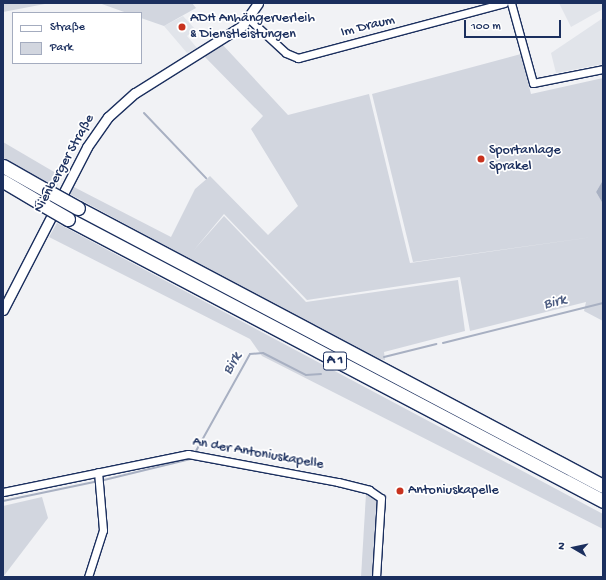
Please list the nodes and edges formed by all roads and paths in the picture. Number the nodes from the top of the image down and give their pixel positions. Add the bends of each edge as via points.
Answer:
1 (258, 3) edge
2 (504, 3) edge
3 (510, 3) edge
4 (249, 19) junction
5 (603, 69) edge
6 (3, 166) edge
7 (3, 181) edge
8 (3, 310) edge
9 (99, 474) junction
10 (603, 486) edge
11 (3, 492) edge
12 (603, 501) edge
13 (88, 577) edge
14 (376, 577) edge

1 - 4 street, Nienberger Straße
2 - 4 street, Im Draum via 472,14 298,58 286,53
3 - 5 street via 530,80 535,84
4 - 8 street, Nienberger Straße via 135,93 108,117 88,147
6 - 10 highway, A 1, bridge
7 - 12 highway, A 1, bridge via 68,219
9 - 11 street, An der Antoniuskapelle
9 - 13 street via 103,530
9 - 14 street, An der Antoniuskapelle via 188,454 377,492 382,505

